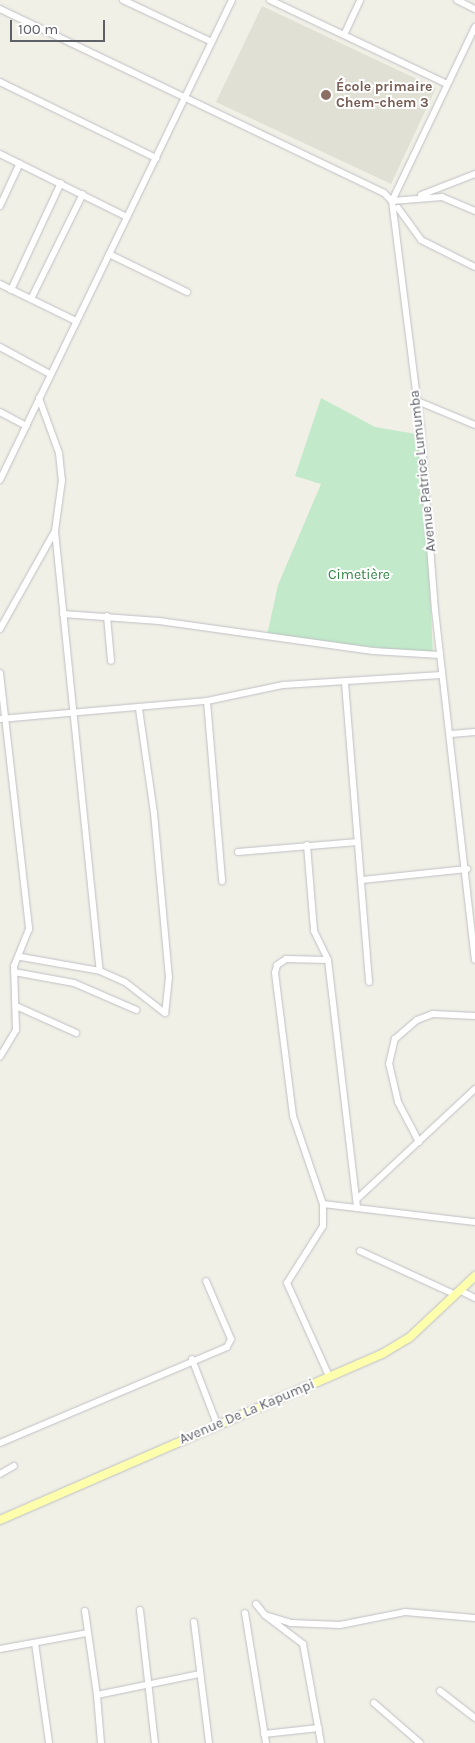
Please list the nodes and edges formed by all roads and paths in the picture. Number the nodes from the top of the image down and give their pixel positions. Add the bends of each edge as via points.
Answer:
1 (123, 0) edge
2 (232, 0) edge
3 (270, 0) edge
4 (360, 0) edge
5 (457, 0) edge
6 (0, 9) edge
7 (475, 9) edge
8 (475, 26) edge
9 (344, 35) junction
10 (212, 42) junction
11 (0, 82) edge
12 (447, 84) junction
13 (184, 99) junction
14 (0, 154) edge
15 (156, 158) junction
16 (20, 164) junction
17 (475, 174) edge
18 (61, 183) junction
19 (83, 194) junction
20 (418, 197) junction
21 (392, 201) junction
22 (0, 206) edge
23 (475, 211) edge
24 (127, 217) junction
25 (109, 254) junction
26 (475, 267) edge
27 (0, 284) edge
28 (11, 290) junction
29 (187, 292) dead end
30 (31, 299) junction
31 (76, 321) junction
32 (0, 347) edge
33 (50, 374) junction
34 (39, 398) junction
35 (417, 401) junction
36 (0, 412) edge
37 (475, 425) edge
38 (26, 426) junction
39 (0, 478) edge
40 (55, 531) junction
41 (63, 614) junction
42 (107, 616) junction
43 (0, 629) edge
44 (440, 655) junction
45 (111, 661) dead end
46 (0, 672) edge
47 (442, 675) junction
48 (345, 683) junction
49 (207, 701) junction
50 (139, 709) junction
51 (73, 714) junction
52 (2, 719) edge
53 (475, 732) edge
54 (451, 734) junction
55 (358, 842) junction
56 (307, 845) junction
57 (238, 852) dead end
58 (467, 869) junction
59 (362, 880) junction
60 (222, 881) dead end
61 (21, 957) junction
62 (328, 960) junction
63 (475, 960) edge
64 (100, 971) junction
65 (14, 972) junction
66 (369, 982) dead end
67 (16, 1006) junction
68 (136, 1010) dead end
69 (475, 1016) edge
70 (76, 1033) dead end
71 (0, 1057) edge
72 (475, 1089) edge
73 (419, 1142) junction
74 (358, 1198) junction
75 (323, 1204) junction
76 (357, 1208) junction
77 (475, 1222) edge
78 (360, 1251) dead end
79 (475, 1276) edge
80 (206, 1281) dead end
81 (456, 1292) junction
82 (475, 1298) edge
83 (192, 1359) junction
84 (329, 1376) junction
85 (217, 1424) junction
86 (0, 1443) edge
87 (14, 1466) dead end
88 (0, 1474) edge
89 (0, 1520) edge
90 (256, 1604) dead end
91 (140, 1610) dead end
92 (85, 1611) dead end
93 (245, 1613) dead end
94 (265, 1615) junction
95 (475, 1618) edge
96 (194, 1622) dead end
97 (87, 1633) junction
98 (35, 1643) junction
99 (0, 1649) edge
100 (200, 1674) junction
101 (149, 1685) junction
102 (440, 1691) dead end
103 (97, 1695) junction
104 (374, 1703) dead end
105 (475, 1718) edge
106 (319, 1728) junction
107 (264, 1734) junction
108 (417, 1742) edge
109 (49, 1743) edge
110 (101, 1743) edge
111 (155, 1743) edge
112 (209, 1743) edge
113 (266, 1743) edge
114 (321, 1743) edge

1 - 10 street
2 - 10 street
3 - 9 street
4 - 9 street
5 - 7 street
6 - 13 street
8 - 12 street
9 - 12 street
10 - 13 street
11 - 15 street
12 - 21 street
13 - 15 street
13 - 21 street via 384,193
14 - 16 street
15 - 24 street
16 - 18 street
16 - 22 street
17 - 20 street
18 - 19 street
18 - 28 street
19 - 24 street
19 - 30 street
20 - 21 street
20 - 23 street via 442,197
21 - 26 street via 421,240
21 - 35 street, Avenue Patrice Lumumba
24 - 25 street
25 - 29 street
25 - 31 street
27 - 28 street
28 - 30 street
30 - 31 street
31 - 33 street
32 - 33 street
33 - 34 street
34 - 38 street
34 - 40 street via 60,453 62,480
35 - 37 street
35 - 44 street, Avenue Patrice Lumumba
36 - 38 street
38 - 39 street
40 - 41 street
40 - 43 street
41 - 42 street
41 - 51 street
42 - 44 street via 373,651
42 - 45 street
44 - 47 street, Avenue Patrice Lumumba
46 - 52 street
47 - 48 street
47 - 54 street, Avenue Patrice Lumumba
48 - 49 street via 283,685
48 - 55 street
49 - 50 street
49 - 60 street
50 - 51 street
50 - 64 street via 169,977 165,1013 125,982
51 - 52 street
51 - 64 street
52 - 61 street via 29,929
53 - 54 street
54 - 58 street, Avenue Patrice Lumumba
55 - 56 street
55 - 59 street
56 - 57 street
56 - 62 street via 314,931
58 - 59 street
58 - 63 street, Avenue Patrice Lumumba
59 - 66 street
61 - 64 street
61 - 65 street
62 - 74 street
62 - 75 street via 286,959 277,965 275,973 293,1116
65 - 67 street
65 - 68 street via 74,983
67 - 70 street
67 - 71 street via 12,1043
69 - 73 street via 433,1014 417,1020 395,1039 389,1064 401,1109
72 - 73 street
73 - 74 street
74 - 76 street
75 - 76 street
75 - 84 street via 323,1226 287,1283
76 - 77 street
78 - 81 street
79 - 81 main road, Avenue De La Kapumpi
80 - 83 street via 231,1340 227,1347
81 - 82 street
81 - 84 main road, Avenue De La Kapumpi via 408,1338
83 - 85 street
83 - 86 street
84 - 85 main road, Avenue De La Kapumpi
85 - 89 main road, Avenue De La Kapumpi
87 - 88 street
90 - 94 street
91 - 101 street
92 - 97 street
93 - 107 street
94 - 95 street via 326,1625 405,1612
94 - 106 street via 303,1644
96 - 100 street
97 - 98 street
97 - 103 street
98 - 99 street
98 - 109 street
100 - 101 street
100 - 112 street
101 - 103 street
101 - 111 street
102 - 105 street
103 - 110 street
104 - 108 street
106 - 107 street
106 - 114 street
107 - 113 street

